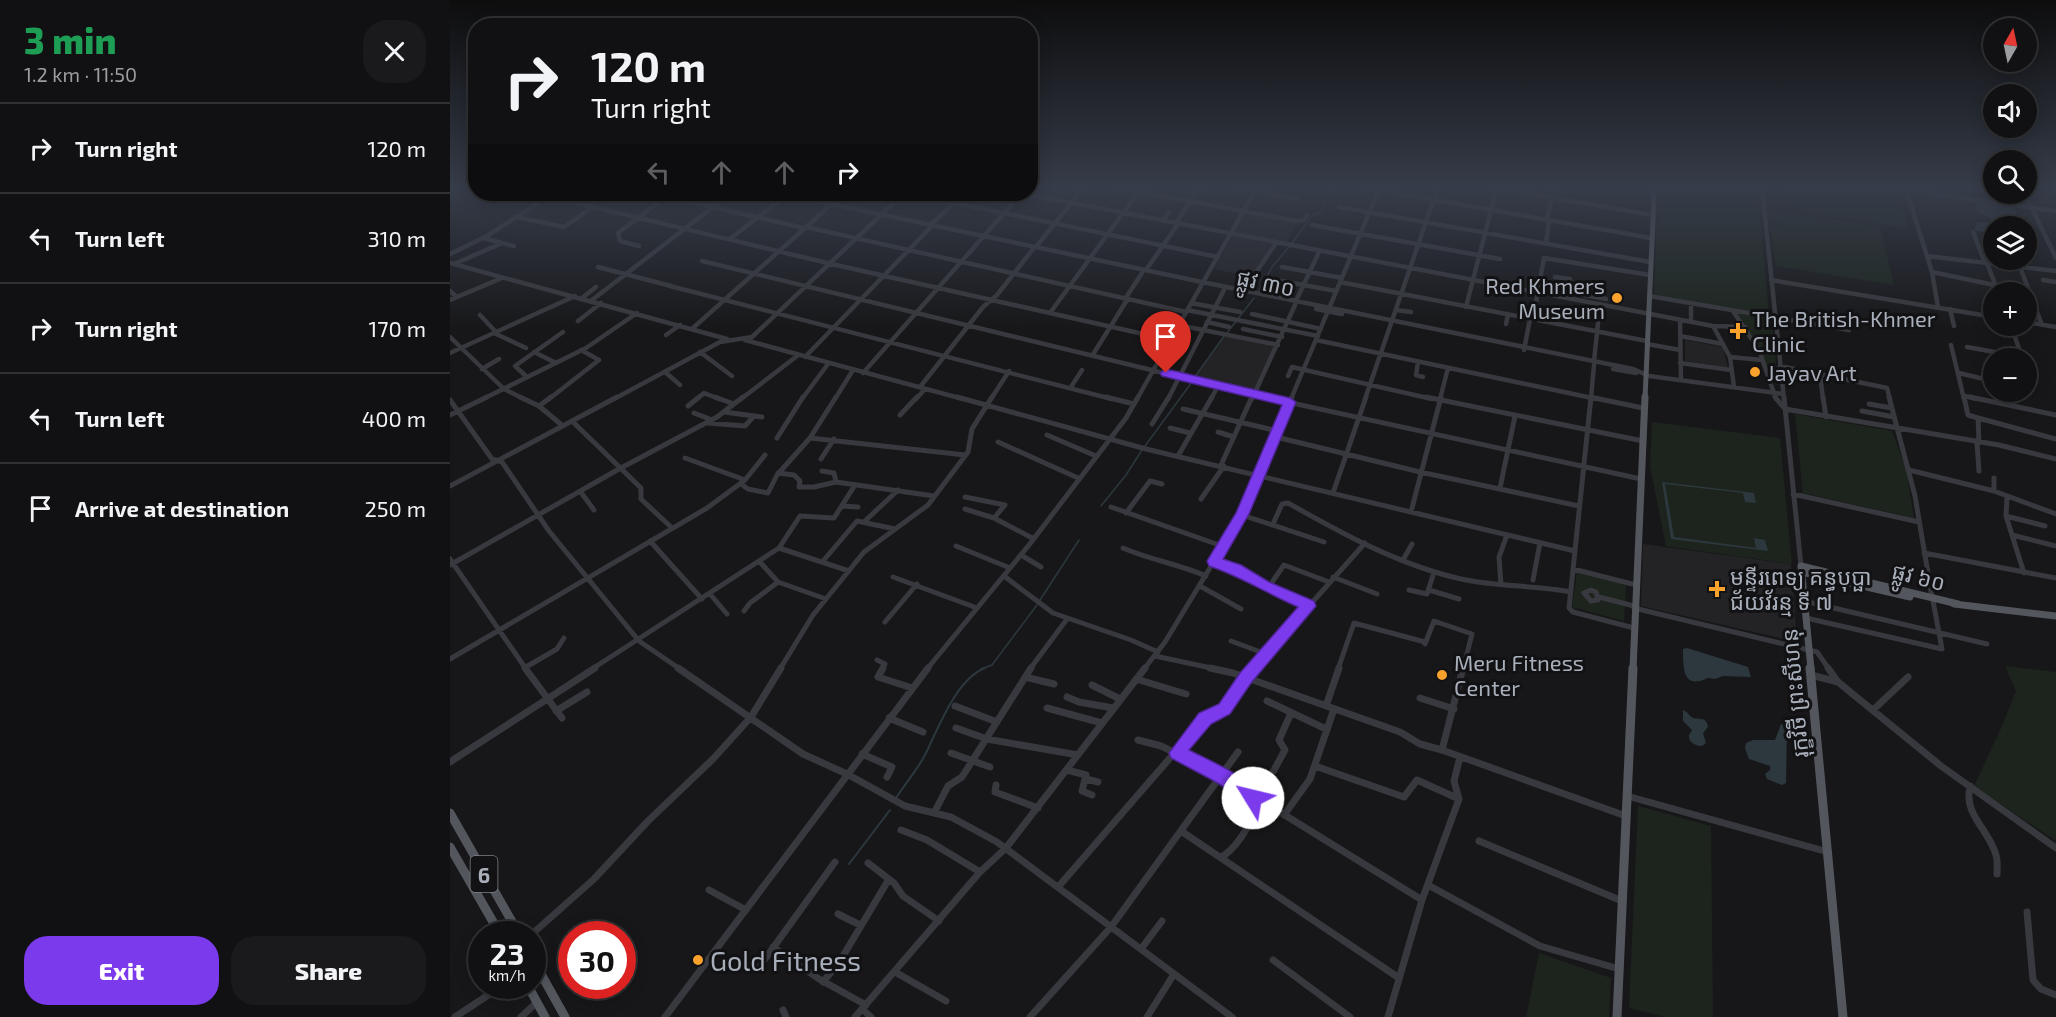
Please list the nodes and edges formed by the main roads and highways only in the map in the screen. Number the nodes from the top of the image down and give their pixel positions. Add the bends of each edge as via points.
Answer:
1 (1652, 234) edge
2 (1802, 569) joint
3 (2056, 616) edge
4 (450, 813) edge
5 (450, 847) edge
6 (493, 921) edge
7 (512, 921) edge
8 (546, 983) edge
9 (535, 999) edge
10 (545, 1017) edge
11 (565, 1017) edge
12 (1617, 1017) edge
13 (1844, 1017) edge

1 - 12 main road
2 - 3 main road, ផ្លូវ ៦០ via 1958,604
2 - 13 main road, រុក្ខវិថី ព្រះសីហនុ
4 - 7 main road, 6
5 - 6 main road, 6
8 - 11 main road
9 - 10 main road

